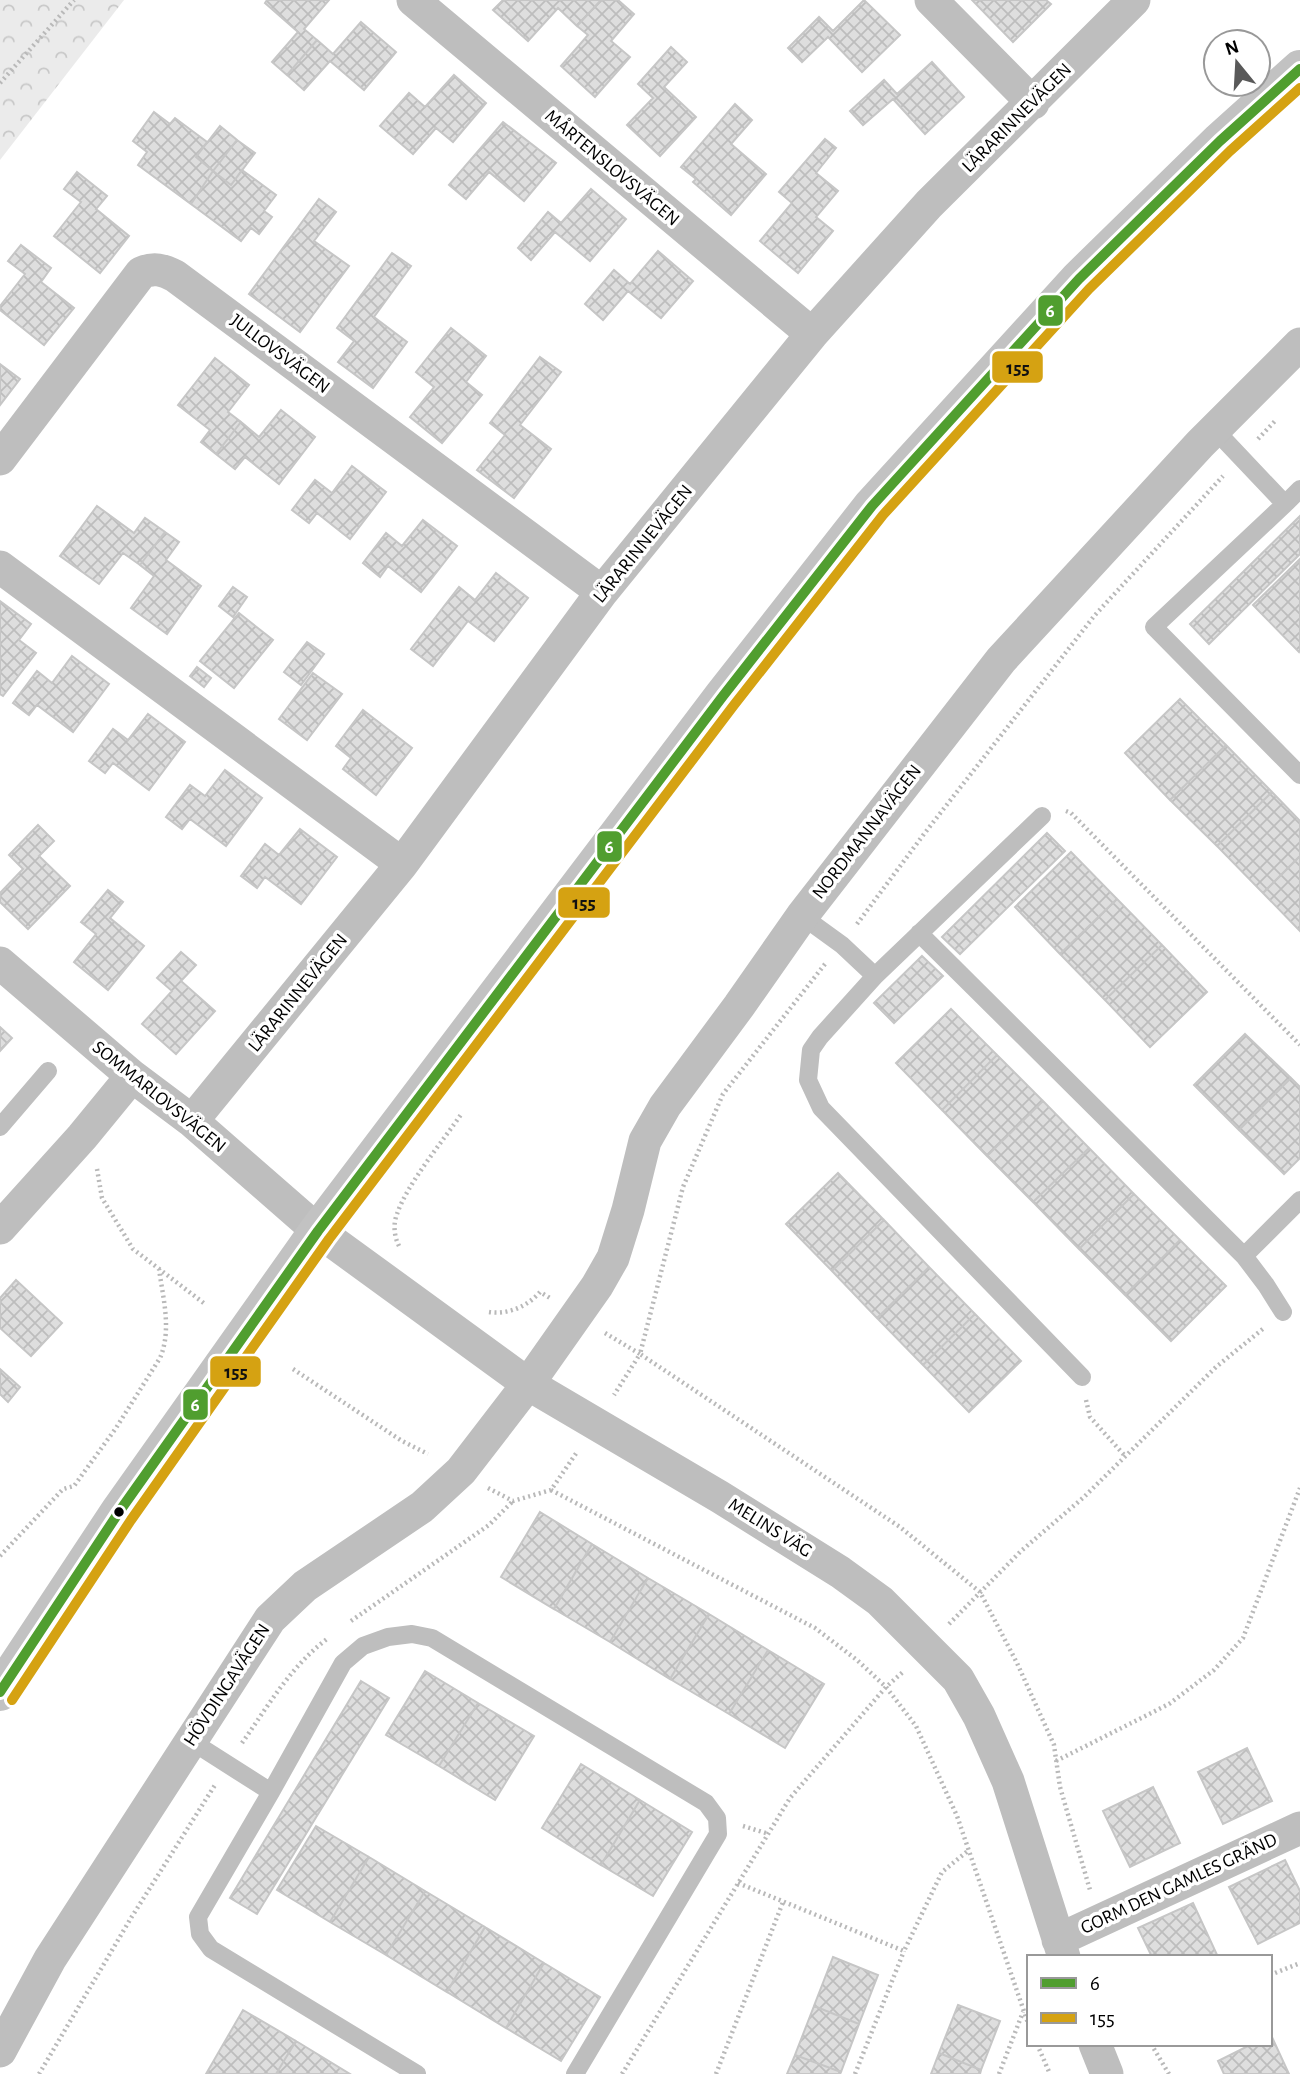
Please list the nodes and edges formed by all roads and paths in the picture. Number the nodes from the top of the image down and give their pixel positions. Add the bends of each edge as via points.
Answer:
1 (74, 0) edge
2 (413, 0) edge
3 (931, 0) edge
4 (1134, 0) edge
5 (1300, 69) edge
6 (0, 83) edge
7 (1032, 103) junction
8 (812, 334) junction
9 (1300, 344) edge
10 (1278, 418) dead end
11 (1215, 430) junction
12 (1241, 457) junction
13 (0, 459) edge
14 (1300, 489) edge
15 (1284, 503) junction
16 (0, 567) edge
17 (602, 592) junction
18 (1300, 775) edge
19 (1042, 816) joint
20 (402, 864) junction
21 (802, 916) junction
22 (919, 933) junction
23 (842, 945) junction
24 (0, 963) edge
25 (875, 976) junction
26 (1300, 1045) edge
27 (48, 1071) dead end
28 (132, 1076) junction
29 (462, 1113) dead end
30 (192, 1121) junction
31 (0, 1127) edge
32 (82, 1137) junction
33 (1300, 1200) edge
34 (4, 1216) edge
35 (318, 1231) junction
36 (402, 1252) dead end
37 (1244, 1256) junction
38 (159, 1269) junction
39 (205, 1304) dead end
40 (486, 1311) dead end
41 (1283, 1312) joint
42 (576, 1315) junction
43 (640, 1354) junction
44 (293, 1369) dead end
45 (1082, 1377) joint
46 (528, 1384) junction
47 (597, 1424) junction
48 (1125, 1456) junction
49 (461, 1471) junction
50 (1300, 1488) edge
51 (551, 1490) junction
52 (0, 1556) edge
53 (980, 1592) junction
54 (928, 1648) junction
55 (886, 1687) junction
56 (0, 1692) edge
57 (191, 1741) junction
58 (1056, 1761) junction
59 (271, 1792) junction
60 (1300, 1828) edge
61 (968, 1850) junction
62 (738, 1884) junction
63 (783, 1902) junction
64 (1100, 1920) junction
65 (1061, 1948) edge
66 (904, 1951) junction
67 (1300, 1963) edge
68 (1272, 1974) edge
69 (1023, 2012) junction
70 (1027, 2021) edge
71 (1038, 2046) edge
72 (1096, 2046) edge
73 (1152, 2046) edge
74 (0, 2051) edge
75 (417, 2074) edge
76 (575, 2074) edge
77 (622, 2074) edge
78 (716, 2074) edge
79 (855, 2074) edge
80 (999, 2074) edge
81 (1050, 2074) edge
82 (1107, 2074) edge
83 (1169, 2074) edge

1 - 6 path
2 - 8 street, MÅRTENSLOVSVÄGEN
3 - 7 street
4 - 7 street, LÄRARINNEVÄGEN
5 - 35 main road via 1079,279 872,506
7 - 8 street, LÄRARINNEVÄGEN via 929,204
8 - 17 street, LÄRARINNEVÄGEN
9 - 11 street, NORDMANNAVÄGEN
10 - 12 path
11 - 12 lane
11 - 21 street, NORDMANNAVÄGEN via 1000,660
12 - 15 lane
12 - 23 path via 1095,615
13 - 17 street, JULLOVSVÄGEN via 141,273 163,270
14 - 15 lane
15 - 18 lane via 1154,627
16 - 20 street
17 - 20 street, LÄRARINNEVÄGEN
19 - 22 lane
19 - 26 path via 1072,813
20 - 30 street, LÄRARINNEVÄGEN
21 - 23 lane
21 - 42 street, NORDMANNAVÄGEN via 665,1106 645,1141 613,1258
22 - 25 lane
22 - 37 lane
23 - 25 lane
23 - 43 path via 723,1094 683,1187
24 - 28 street, SOMMARLOVSVÄGEN
25 - 45 lane via 811,1050 808,1080 813,1093 821,1108
27 - 31 lane
28 - 30 street, SOMMARLOVSVÄGEN
28 - 32 street
29 - 36 path via 397,1214 394,1225
30 - 35 street, SOMMARLOVSVÄGEN
32 - 34 street
32 - 38 path via 95,1162 102,1198 133,1249
33 - 37 lane
35 - 46 street, MELINS VÄG
35 - 56 main road via 118,1512
37 - 41 lane
38 - 39 path
38 - 52 path via 166,1322 160,1358 74,1486 63,1489
40 - 42 path via 531,1303 541,1292
41 - 48 path via 1216,1367
42 - 43 path
42 - 46 street, NORDMANNAVÄGEN
43 - 47 path
43 - 53 path via 900,1527
44 - 49 path via 402,1441
45 - 48 path via 1090,1417
46 - 47 street, MELINS VÄG
46 - 49 street, HÖVDINGAVÄGEN
47 - 51 path
47 - 54 street, MELINS VÄG via 840,1572 880,1601
48 - 53 path
49 - 51 path via 513,1501
49 - 57 street, HÖVDINGAVÄGEN via 422,1507 305,1586 270,1619
50 - 58 path via 1243,1637 1214,1670 1168,1704
51 - 55 path via 815,1628
53 - 54 path
53 - 58 path via 1034,1700 1054,1745
54 - 55 path
54 - 65 street, MELINS VÄG via 958,1679 1008,1781
55 - 61 path via 916,1726
55 - 62 path via 790,1798
57 - 59 lane
57 - 74 street, HÖVDINGAVÄGEN via 50,1959
58 - 64 path
59 - 75 lane via 198,1917 200,1934 211,1949
59 - 76 lane via 343,1663 363,1646 412,1634 432,1637 706,1803 718,1818 718,1835
60 - 64 street, GORM DEN GAMLES GRÄND
61 - 66 path via 942,1872
61 - 69 path
62 - 63 path
62 - 77 path
63 - 66 path
63 - 78 path
64 - 65 street, GORM DEN GAMLES GRÄND
66 - 79 path
67 - 68 path
69 - 70 path
69 - 80 path
71 - 81 path
72 - 82 street
73 - 83 path

